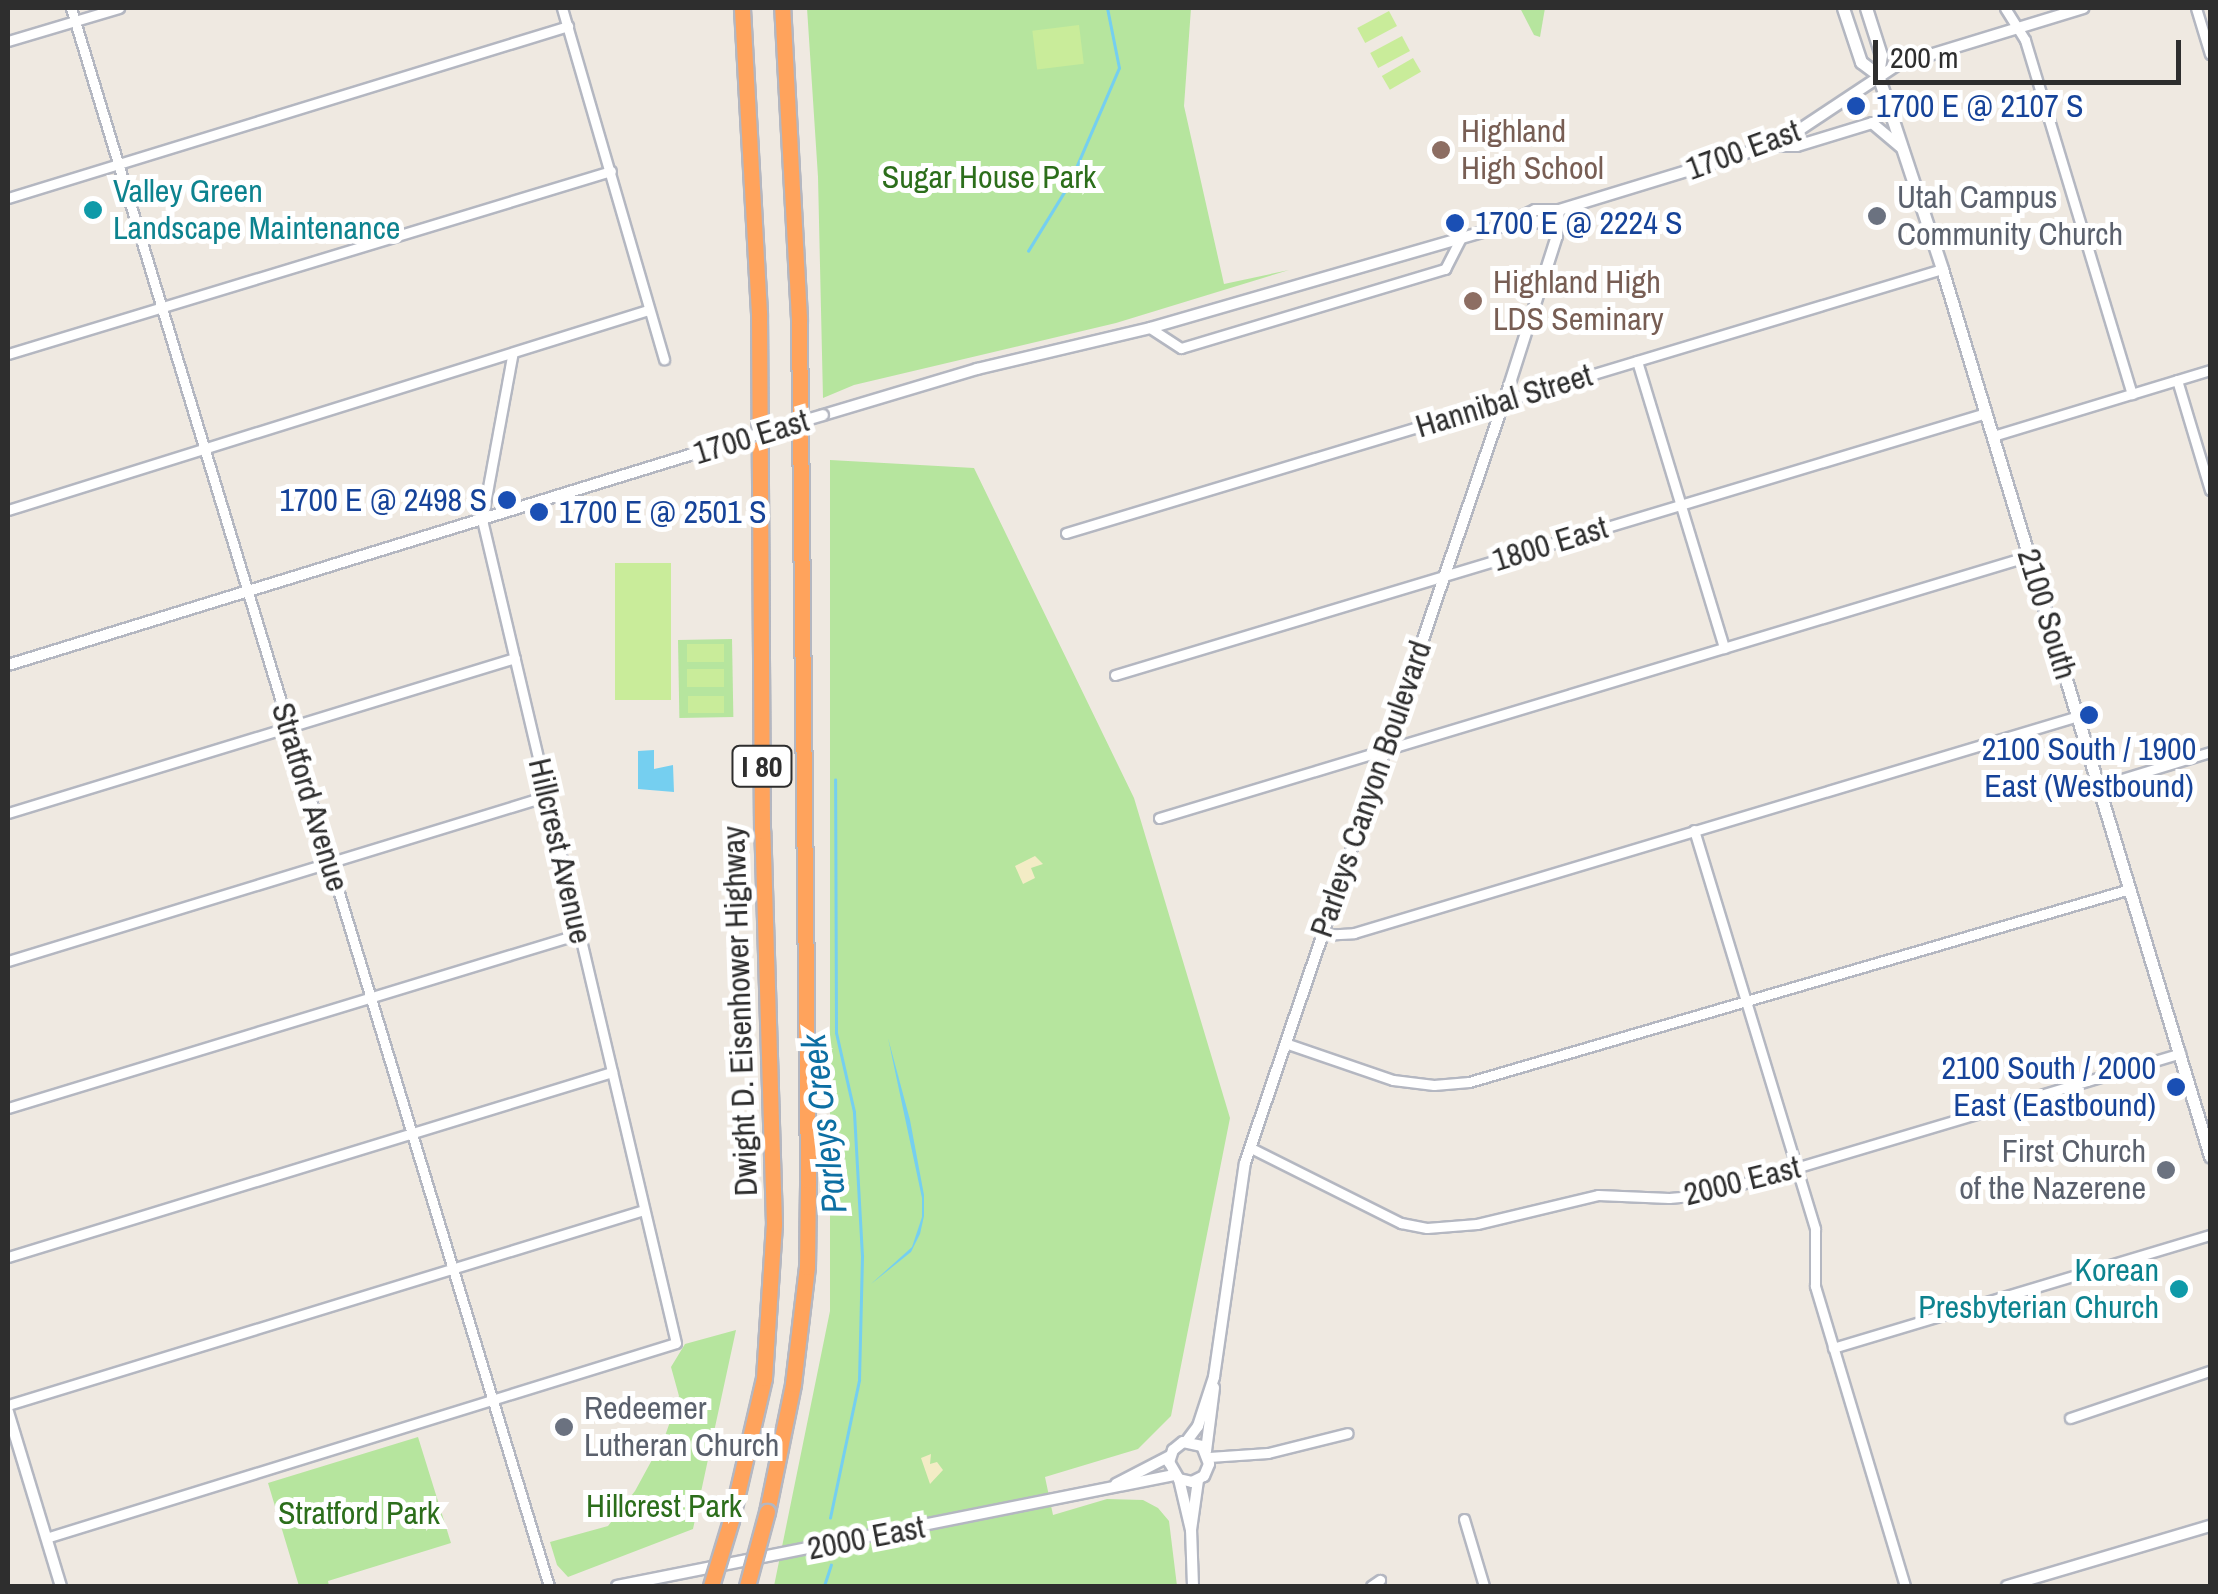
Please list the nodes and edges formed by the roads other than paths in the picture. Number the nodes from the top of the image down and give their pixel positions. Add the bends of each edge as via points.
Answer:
1 (71, 8) edge
2 (119, 8) edge
3 (562, 8) edge
4 (742, 8) edge
5 (782, 8) edge
6 (1843, 8) edge
7 (1866, 8) edge
8 (2005, 8) edge
9 (2084, 8) edge
10 (2196, 8) edge
11 (75, 21) junction
12 (568, 26) junction
13 (2016, 28) junction
14 (8, 42) edge
15 (2210, 54) edge
16 (1878, 74) junction
17 (1771, 146) junction
18 (1902, 148) junction
19 (118, 164) junction
20 (611, 170) junction
21 (8, 198) edge
22 (1559, 210) junction
23 (1460, 238) junction
24 (1942, 269) junction
25 (162, 307) junction
26 (648, 310) junction
27 (1150, 328) junction
28 (8, 354) edge
29 (512, 356) junction
30 (664, 359) dead end
31 (1637, 361) junction
32 (2210, 370) edge
33 (2177, 380) junction
34 (2132, 394) junction
35 (1502, 402) junction
36 (1986, 413) junction
37 (1993, 436) junction
38 (205, 450) junction
39 (2210, 490) edge
40 (1680, 505) junction
41 (8, 510) edge
42 (482, 520) junction
43 (1066, 533) dead end
44 (2029, 556) junction
45 (1444, 576) junction
46 (248, 591) junction
47 (1724, 648) junction
48 (515, 658) junction
49 (8, 664) edge
50 (1115, 676) dead end
51 (2078, 716) junction
52 (289, 727) junction
53 (1384, 750) junction
54 (2210, 752) edge
55 (2099, 786) junction
56 (547, 796) junction
57 (8, 813) edge
58 (1159, 818) dead end
59 (1694, 830) junction
60 (329, 863) junction
61 (2130, 889) junction
62 (579, 934) junction
63 (1321, 935) junction
64 (8, 962) edge
65 (370, 997) junction
66 (1746, 1000) junction
67 (1284, 1043) junction
68 (2180, 1053) junction
69 (612, 1072) junction
70 (8, 1108) edge
71 (410, 1134) junction
72 (2208, 1140) edge
73 (1250, 1148) junction
74 (2210, 1156) edge
75 (1796, 1169) junction
76 (644, 1210) junction
77 (2210, 1235) edge
78 (8, 1257) edge
79 (452, 1269) junction
80 (1833, 1348) junction
81 (2210, 1371) edge
82 (1214, 1377) junction
83 (493, 1400) junction
84 (8, 1408) edge
85 (2070, 1418) dead end
86 (1348, 1433) dead end
87 (1186, 1442) junction
88 (1208, 1454) junction
89 (1170, 1456) junction
90 (1176, 1477) junction
91 (1198, 1480) junction
92 (1115, 1484) junction
93 (1464, 1519) dead end
94 (2210, 1526) edge
95 (1191, 1530) junction
96 (46, 1538) junction
97 (61, 1586) edge
98 (549, 1586) edge
99 (617, 1586) edge
100 (711, 1586) edge
101 (747, 1586) edge
102 (1192, 1586) edge
103 (1484, 1586) edge
104 (1905, 1586) edge
105 (2008, 1586) edge

1 - 11 street, Stratford Avenue
2 - 11 street
3 - 12 street
4 - 100 highway, Dwight D. Eisenhower Highway / I 80, bridge via 759,313 762,831 774,1224 764,1378
5 - 101 highway, Dwight D. Eisenhower Highway / I 80, bridge via 799,318 807,1267 767,1512
6 - 16 main road, 2100 South via 1860,62
7 - 16 main road, 2100 South via 1881,55
8 - 13 street
9 - 13 street, 1700 East
10 - 15 street
11 - 14 street
11 - 19 street, Stratford Avenue
12 - 19 street
12 - 20 street
13 - 16 street, 1700 East
13 - 34 street
16 - 17 street, 1700 East
16 - 18 main road, 2100 South
17 - 18 street via 1797,146 1872,124
17 - 22 street, 1700 East
18 - 24 main road, 2100 South
19 - 21 street
19 - 25 street, Stratford Avenue
20 - 25 street
20 - 26 street
22 - 23 street, 1700 East via 1530,224
22 - 35 street, Parleys Canyon Boulevard via 1557,236
23 - 27 street, 1700 East
23 - 27 street via 1445,269 1181,348
24 - 31 street, Hannibal Street
24 - 36 main road, 2100 South
25 - 28 street
25 - 38 street, Stratford Avenue
26 - 29 street
26 - 30 street
27 - 42 street, 1700 East, bridge via 977,369
29 - 38 street
29 - 42 street, Hillcrest Avenue
31 - 35 street, Hannibal Street
31 - 40 street
32 - 33 street
33 - 34 street
33 - 39 street
34 - 37 street
35 - 43 street, Hannibal Street
35 - 45 street, Parleys Canyon Boulevard
36 - 37 main road, 2100 South
36 - 40 street, 1800 East
37 - 44 main road, 2100 South
38 - 41 street
38 - 46 street, Stratford Avenue
40 - 45 street, 1800 East
40 - 47 street
42 - 46 street, 1700 East
42 - 48 street, Hillcrest Avenue
44 - 47 street
44 - 51 main road, 2100 South
45 - 50 street, 1800 East
45 - 53 street, Parleys Canyon Boulevard
46 - 49 street, 1700 East
46 - 52 street, Stratford Avenue
47 - 53 street
48 - 52 street
48 - 56 street, Hillcrest Avenue
51 - 55 main road, 2100 South
51 - 59 street
52 - 57 street
52 - 60 street, Stratford Avenue
53 - 58 street
53 - 63 street, Parleys Canyon Boulevard
54 - 55 street
55 - 61 main road, 2100 South
56 - 60 street
56 - 62 street, Hillcrest Avenue
59 - 63 street via 1354,933
59 - 66 street
60 - 64 street
60 - 65 street, Stratford Avenue
61 - 66 street
61 - 68 main road, 2100 South
62 - 65 street
62 - 69 street, Hillcrest Avenue
63 - 67 street, Parleys Canyon Boulevard
65 - 70 street
65 - 71 street, Stratford Avenue
66 - 67 street via 1458,1084 1393,1080
66 - 75 street
67 - 73 street, Parleys Canyon Boulevard
68 - 72 main road, 2100 South
68 - 75 street, 2000 East
69 - 71 street
69 - 76 street, Hillcrest Avenue
71 - 78 street
71 - 79 street, Stratford Avenue
72 - 74 main road, 2100 South
73 - 75 street, 2000 East via 1386,1217 1427,1228 1500,1221 1598,1195 1705,1194
73 - 82 street, Parleys Canyon Boulevard
75 - 80 street via 1816,1234 1814,1286
76 - 79 street
76 - 83 street, Hillcrest Avenue via 676,1343
77 - 80 street
79 - 83 street, Stratford Avenue
79 - 84 street
80 - 104 street
81 - 85 street
82 - 87 street, Parleys Canyon Boulevard
82 - 88 street, Parleys Canyon Boulevard
83 - 96 street
83 - 98 street, Stratford Avenue
84 - 96 street
86 - 88 street via 1268,1453
87 - 88 street
87 - 89 street
88 - 91 street via 1208,1470
89 - 90 street
89 - 92 street, 2000 East
90 - 91 street
90 - 92 street, 2000 East
90 - 95 street
91 - 95 street
92 - 99 street, 2000 East
93 - 103 street
94 - 105 street
95 - 102 street
96 - 97 street

